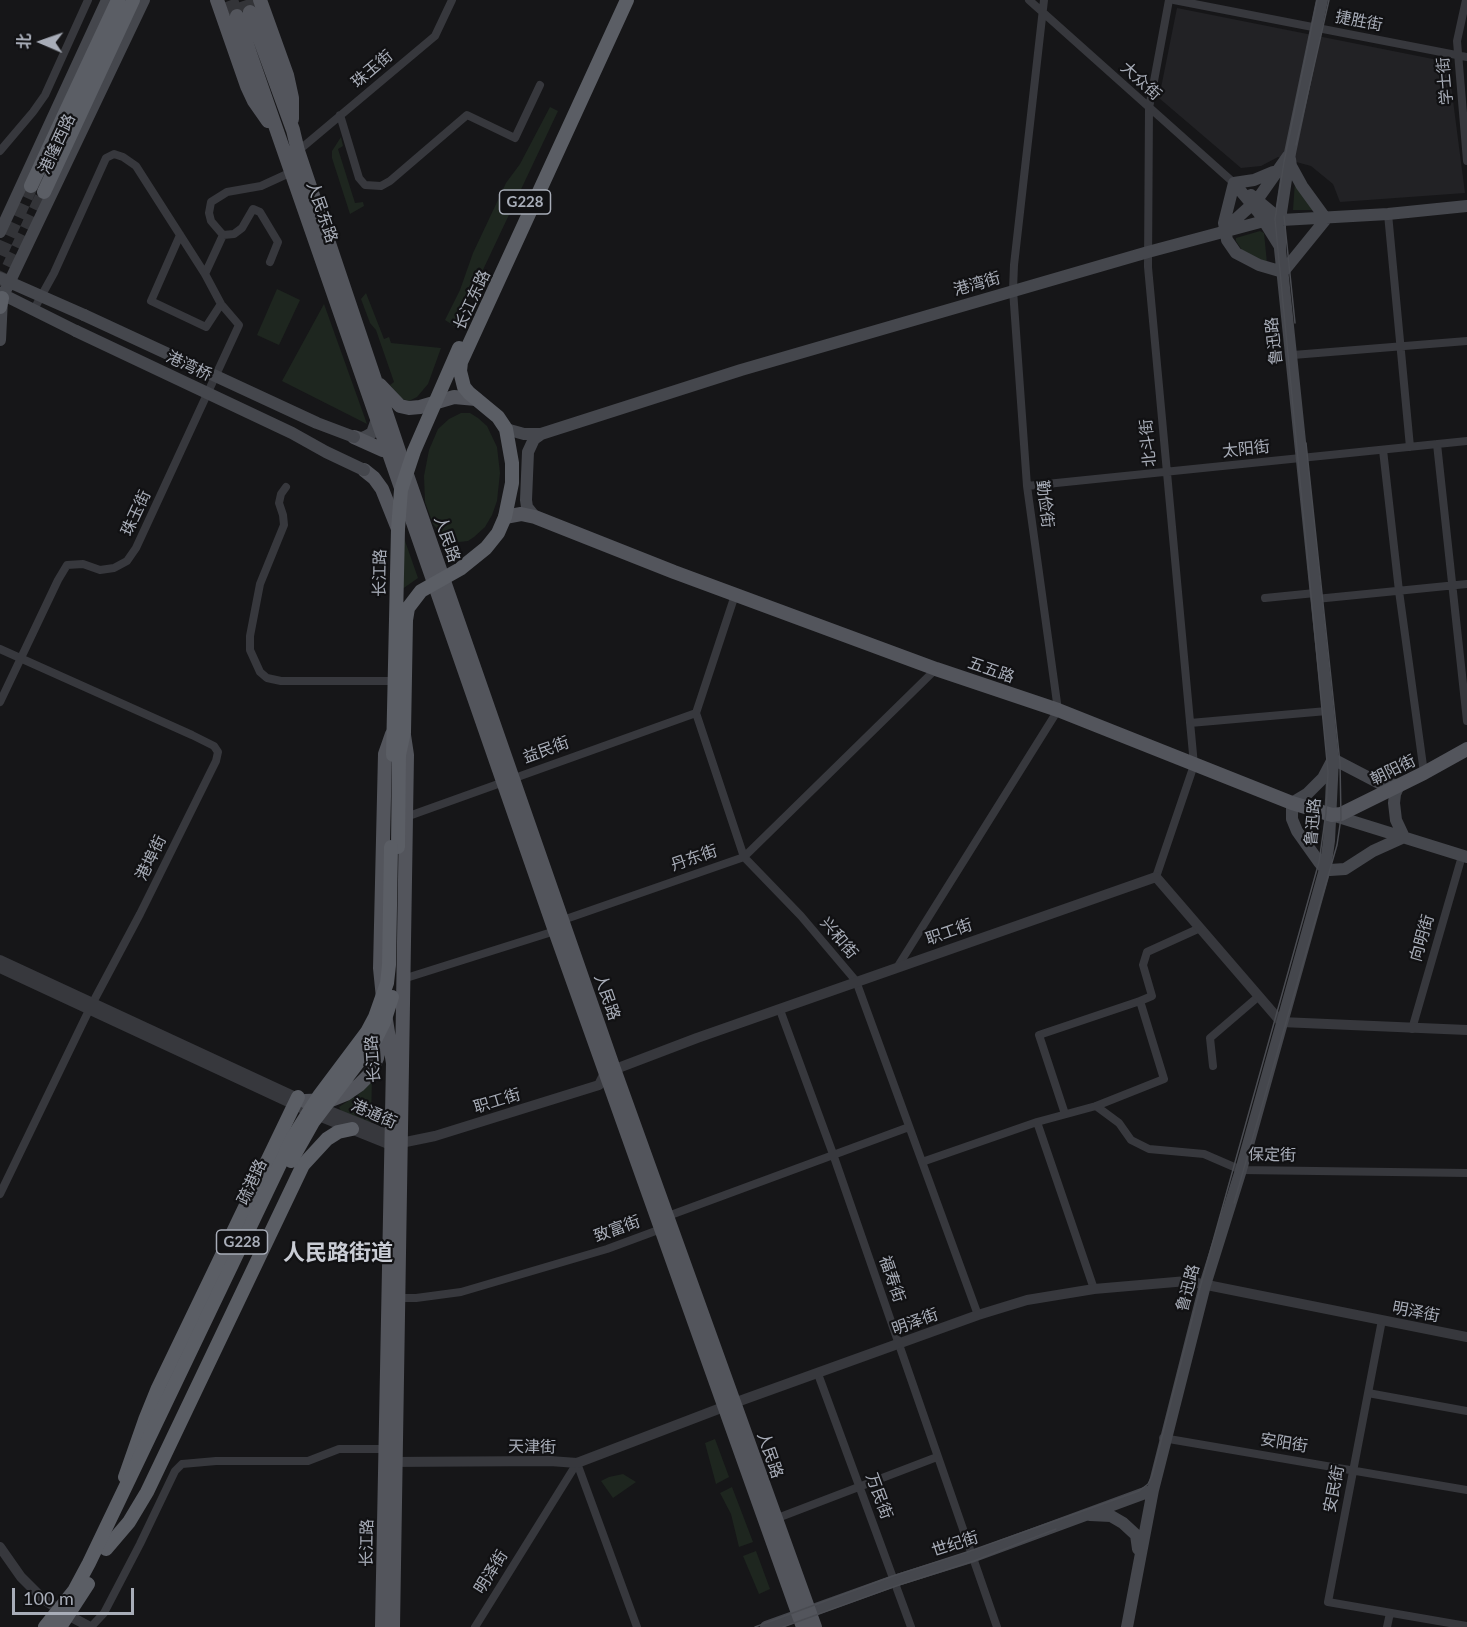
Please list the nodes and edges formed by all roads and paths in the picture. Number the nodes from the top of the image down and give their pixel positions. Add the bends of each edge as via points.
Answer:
1 (88, 0) edge
2 (107, 0) edge
3 (118, 0) edge
4 (133, 0) edge
5 (144, 0) edge
6 (217, 0) edge
7 (260, 0) tunnel mouth
8 (452, 0) edge
9 (618, 0) edge
10 (627, 0) edge
11 (1029, 0) edge
12 (1044, 0) edge
13 (1169, 0) edge
14 (1174, 0) edge
15 (1322, 0) edge
16 (1466, 0) edge
17 (1042, 11) junction
18 (1317, 28) junction
19 (1463, 56) edge
20 (540, 85) dead end
21 (1149, 108) junction
22 (340, 115) junction
23 (292, 130) junction
24 (276, 132) junction
25 (0, 151) edge
26 (298, 151) junction
27 (1290, 153) junction
28 (1467, 161) edge
29 (1280, 168) junction
30 (285, 175) dead end
31 (1234, 183) junction
32 (1255, 202) junction
33 (1467, 206) edge
34 (1389, 214) junction
35 (1280, 219) junction
36 (1326, 219) junction
37 (1264, 221) junction
38 (1224, 230) junction
39 (0, 232) edge
40 (180, 235) junction
41 (223, 235) junction
42 (1280, 249) junction
43 (1148, 252) junction
44 (270, 262) dead end
45 (1283, 273) junction
46 (205, 274) junction
47 (5, 280) edge
48 (1013, 290) junction
49 (40, 295) junction
50 (1, 299) edge
51 (221, 304) junction
52 (33, 311) junction
53 (0, 340) edge
54 (1467, 341) edge
55 (1400, 347) junction
56 (1293, 355) junction
57 (374, 376) junction
58 (476, 399) junction
59 (433, 403) junction
60 (377, 419) junction
61 (506, 429) junction
62 (541, 434) junction
63 (354, 437) junction
64 (419, 438) junction
65 (1467, 441) edge
66 (1437, 444) junction
67 (1410, 447) junction
68 (1383, 450) junction
69 (394, 452) junction
70 (1303, 458) junction
71 (364, 470) joint
72 (406, 472) junction
73 (1166, 472) junction
74 (1027, 486) junction
75 (286, 487) dead end
76 (401, 490) junction
77 (505, 517) junction
78 (535, 517) junction
79 (398, 529) junction
80 (460, 569) junction
81 (438, 581) junction
82 (1467, 584) edge
83 (1452, 586) junction
84 (1399, 591) junction
85 (735, 594) junction
86 (1316, 596) junction
87 (1265, 598) dead end
88 (445, 600) junction
89 (0, 648) edge
90 (20, 658) junction
91 (936, 669) junction
92 (394, 681) junction
93 (0, 702) edge
94 (1058, 710) junction
95 (1327, 711) junction
96 (696, 713) junction
97 (1467, 721) edge
98 (1190, 723) junction
99 (398, 732) junction
100 (1467, 749) edge
101 (1333, 759) junction
102 (1194, 765) junction
103 (1424, 773) junction
104 (508, 779) junction
105 (1399, 785) junction
106 (1292, 803) junction
107 (1332, 815) junction
108 (406, 817) junction
109 (1404, 837) junction
110 (395, 847) junction
111 (1464, 856) edge
112 (744, 857) junction
113 (1325, 869) junction
114 (1156, 878) junction
115 (559, 925) junction
116 (1200, 928) junction
117 (0, 960) edge
118 (898, 966) junction
119 (0, 968) edge
120 (404, 979) junction
121 (856, 981) junction
122 (1259, 996) junction
123 (1140, 1001) junction
124 (91, 1006) junction
125 (384, 1008) junction
126 (780, 1010) junction
127 (1281, 1022) junction
128 (1412, 1029) junction
129 (1467, 1030) edge
130 (1213, 1066) dead end
131 (610, 1071) junction
132 (299, 1101) junction
133 (1096, 1106) junction
134 (1065, 1114) junction
135 (1037, 1122) junction
136 (909, 1126) junction
137 (351, 1129) junction
138 (394, 1141) junction
139 (833, 1154) junction
140 (922, 1162) junction
141 (1241, 1170) junction
142 (1467, 1173) edge
143 (0, 1194) edge
144 (665, 1222) junction
145 (1205, 1285) junction
146 (1094, 1289) junction
147 (393, 1298) junction
148 (978, 1316) junction
149 (1382, 1320) junction
150 (1467, 1337) edge
151 (899, 1344) junction
152 (818, 1374) junction
153 (1368, 1393) junction
154 (730, 1405) junction
155 (1467, 1411) edge
156 (1165, 1439) junction
157 (390, 1456) junction
158 (937, 1457) junction
159 (576, 1463) junction
160 (1353, 1469) junction
161 (860, 1487) junction
162 (1153, 1490) junction
163 (1467, 1490) edge
164 (114, 1511) junction
165 (1086, 1515) junction
166 (775, 1519) junction
167 (0, 1547) edge
168 (106, 1549) junction
169 (972, 1557) junction
170 (1140, 1558) junction
171 (894, 1581) junction
172 (1389, 1613) junction
173 (804, 1618) edge
174 (1467, 1626) edge
175 (45, 1627) edge
176 (60, 1627) edge
177 (91, 1627) edge
178 (382, 1627) edge
179 (393, 1627) edge
180 (475, 1627) edge
181 (637, 1627) edge
182 (766, 1627) edge
183 (815, 1627) edge
184 (911, 1627) edge
185 (997, 1627) edge
186 (1127, 1627) edge
187 (1387, 1627) edge

1 - 25 street via 45,95
2 - 39 main road, 港隆西路
3 - 4 highway via 37,189
5 - 47 main road, 港隆西路
6 - 24 main road via 247,86
7 - 23 main road via 287,75
8 - 22 street, 珠玉街 via 435,36
9 - 59 highway, 长江东路 / G228
10 - 58 highway, 长江东路 / G228 via 461,362 461,379
11 - 17 street, 大众街
12 - 17 street, 勤俭街
13 - 21 street, 北斗街
14 - 18 street, 捷胜街
15 - 18 main road, 鲁迅路
16 - 19 street, 学士街 via 1457,41
17 - 21 street, 大众街
17 - 48 street, 勤俭街
18 - 19 street, 捷胜街
18 - 27 main road, 鲁迅路
19 - 28 street, 学士街
20 - 22 street via 515,138 467,115 381,186 365,185 359,178
21 - 31 street, 大众街
21 - 43 street, 北斗街
22 - 26 street, 珠玉街
23 - 24 main road, 人民东路 via 243,14
23 - 26 main road, 人民东路
24 - 60 main road, 人民东路
26 - 57 main road, 人民东路
27 - 29 main road
27 - 35 main road, 鲁迅路
27 - 36 main road via 1296,177
29 - 31 main road via 1262,178
29 - 32 main road
30 - 41 street via 261,186 227,192 211,202 211,221
31 - 32 main road
31 - 38 main road
32 - 35 main road
32 - 37 main road
32 - 38 main road
33 - 34 main road, 港湾街
34 - 36 main road, 港湾街
34 - 55 street
35 - 36 main road, 港湾街
35 - 37 main road, 港湾街
35 - 42 main road, 鲁迅路
36 - 45 main road
37 - 38 main road, 港湾街
37 - 42 main road
38 - 43 main road, 港湾街
38 - 45 main road via 1236,253
40 - 46 street
40 - 49 street via 136,166 114,154 106,158 54,273
40 - 51 street via 150,301 206,327
41 - 44 street via 242,228 253,209 260,212 279,242
41 - 46 street
42 - 45 main road, 鲁迅路
43 - 48 main road, 港湾街
43 - 73 street, 北斗街
45 - 56 main road, 鲁迅路
46 - 51 street
47 - 49 main road, 港湾桥
47 - 50 main road, 港隆西路
48 - 62 main road, 港湾街
48 - 74 street, 勤俭街
49 - 52 street
49 - 63 main road, 港湾桥, bridge
50 - 52 main road, 港湾桥
50 - 53 main road, 港隆西路
51 - 90 street, 珠玉街 via 239,325 136,548 127,561 114,568 67,566
52 - 71 main road, 港湾桥, bridge
54 - 55 street
55 - 56 street
55 - 67 street
56 - 70 main road, 鲁迅路
57 - 59 main road via 400,405 409,408
57 - 69 main road, 人民路
58 - 59 main road via 454,397
58 - 61 highway, 长江东路 / G228
59 - 64 highway, 长江东路 / G228
60 - 63 main road via 372,433
60 - 69 main road, 人民路
61 - 62 main road, 港湾街
61 - 77 highway, G228 via 512,473
62 - 78 main road via 528,452 526,500
63 - 69 main road
64 - 69 main road via 406,450
64 - 72 highway, 长江东路 / G228
65 - 66 street, 太阳街
66 - 67 street, 太阳街
66 - 83 street
67 - 68 street, 太阳街
68 - 70 street, 太阳街
68 - 84 street
69 - 72 main road, 人民路
69 - 76 main road, 人民路
70 - 73 street, 太阳街
70 - 86 main road, 鲁迅路
71 - 79 main road via 382,489
72 - 76 highway, 长江东路 / G228
72 - 81 main road, 人民路
73 - 74 street, 太阳街
73 - 98 street, 北斗街
74 - 94 street, 勤俭街
75 - 92 street via 279,503 284,525 260,584 250,636 250,650 258,667 267,678 281,681
76 - 79 highway, 长江路 / G228
76 - 81 main road, 人民路
77 - 78 main road, 五五路
77 - 80 highway, G228 via 486,548
78 - 85 main road, 五五路
79 - 92 highway, 长江路 / G228
80 - 81 highway, G228
80 - 88 main road
81 - 88 main road, 人民路
81 - 99 highway, 长江路 / G228 via 421,591 408,608
82 - 83 street
83 - 84 street
83 - 97 street
84 - 86 street
84 - 103 street
85 - 91 main road, 五五路
85 - 96 street
86 - 87 street
86 - 95 main road, 鲁迅路
88 - 104 main road, 人民路
89 - 90 street, 港埠街
90 - 93 street
90 - 124 street, 港埠街 via 207,742 218,752
91 - 94 main road, 五五路
91 - 112 street, 丹东街
92 - 99 highway, 长江路 / G228
94 - 102 main road, 五五路
94 - 118 street
95 - 98 street
95 - 101 main road, 鲁迅路
96 - 104 street, 益民街
96 - 112 street, 兴和街
98 - 102 street, 北斗街
99 - 108 main road via 407,755
99 - 110 highway, 疏港路 / G228
99 - 125 main road, 长江路 via 385,754 380,968
100 - 103 main road, 朝阳街
101 - 105 main road via 1381,784
101 - 106 main road via 1323,778
101 - 107 main road, 鲁迅路
102 - 106 main road, 五五路
102 - 114 street, 北斗街
103 - 105 main road, 朝阳街
104 - 108 street, 益民街
104 - 115 main road, 人民路
105 - 107 main road, 朝阳街
105 - 109 main road via 1394,803
106 - 107 main road, 五五路
106 - 113 main road via 1297,831
107 - 109 main road, 五五路
107 - 113 main road, 鲁迅路
108 - 120 main road
109 - 111 main road, 五五路
109 - 113 main road via 1345,869
110 - 164 highway, 疏港路 / G228, bridge via 389,965 379,1008 367,1032 293,1137
110 - 168 highway, 疏港路 / G228, bridge via 396,965 384,1022 301,1142
111 - 128 street, 向明街
112 - 115 street, 丹东街
112 - 121 street, 兴和街
113 - 127 main road, 鲁迅路
114 - 116 street
114 - 118 street, 职工街
115 - 120 street, 丹东街
115 - 131 main road, 人民路
116 - 122 street
116 - 123 street via 1147,952 1143,965 1152,996
117 - 124 street, 港通街
118 - 121 street, 职工街
119 - 124 street, 港通街
120 - 138 main road
121 - 126 street, 职工街
121 - 136 street, 兴和街
122 - 127 street
122 - 130 street via 1210,1038
123 - 133 street via 1164,1079
123 - 134 street via 1039,1035
124 - 132 street, 港通街
124 - 143 street, 港埠街
125 - 132 main road via 377,1058 370,1074 332,1100
125 - 138 main road, 长江路 via 393,1063
126 - 131 street, 职工街
126 - 139 street, 福寿街
127 - 128 street
127 - 141 main road, 鲁迅路
128 - 129 street
131 - 138 street, 职工街 via 599,1084 435,1136
131 - 144 main road, 人民路
132 - 137 street, 港通街
132 - 138 street, 港通街
132 - 164 highway, bridge via 158,1388
133 - 134 street
133 - 141 street, 保定街 via 1119,1123 1131,1140 1149,1149 1204,1154
134 - 135 street
135 - 140 street
135 - 146 street
136 - 139 street, 致富街
136 - 140 street, 兴和街
137 - 138 street, 港通街
137 - 168 highway via 327,1139 303,1165 147,1492
138 - 147 main road, 长江路
139 - 144 street, 致富街
139 - 151 street, 福寿街
140 - 148 street, 兴和街
141 - 142 street, 保定街
141 - 145 main road, 鲁迅路
144 - 147 street, 致富街 via 565,1263 461,1292
144 - 154 main road, 人民路
145 - 146 street, 明泽街 via 1187,1281
145 - 149 street, 明泽街
145 - 156 main road, 鲁迅路
146 - 148 street, 明泽街 via 1027,1300
147 - 157 main road, 长江路
148 - 151 street, 明泽街
149 - 150 street, 明泽街
149 - 153 street, 安民街
151 - 152 street, 明泽街
151 - 158 street, 福寿街
152 - 154 street, 明泽街
152 - 161 street, 万民街
153 - 155 street
153 - 160 street, 安民街
154 - 159 street, 明泽街
154 - 166 main road, 人民路
154 - 173 main road, 人民路
156 - 160 street, 安阳街
156 - 162 main road, 鲁迅路
157 - 159 street, 天津街
157 - 177 street via 339,1449 308,1461 182,1464 104,1613
157 - 178 main road, 长江路
157 - 179 main road, 长江路
158 - 161 street
158 - 169 street, 福寿街
159 - 180 street, 明泽街
159 - 181 street, 天津街
160 - 163 street, 安阳街
160 - 172 street, 安民街 via 1328,1602
161 - 166 street
161 - 171 street, 万民街
162 - 165 main road, 世纪街
162 - 170 main road, 鲁迅路
164 - 175 highway, 疏港路 / G228, bridge via 74,1591
165 - 169 main road, 世纪街
165 - 170 main road via 1111,1516 1123,1522 1136,1535
166 - 173 main road, 人民路
167 - 177 street via 42,1598
168 - 176 highway, 疏港路 / G228, bridge via 82,1596
169 - 171 main road, 世纪街
169 - 185 street, 福寿街
170 - 186 main road, 鲁迅路
171 - 173 main road, 世纪街
171 - 184 street, 万民街
172 - 174 street, 安民街
172 - 187 street
173 - 182 main road, 世纪街
173 - 183 main road, 人民路

